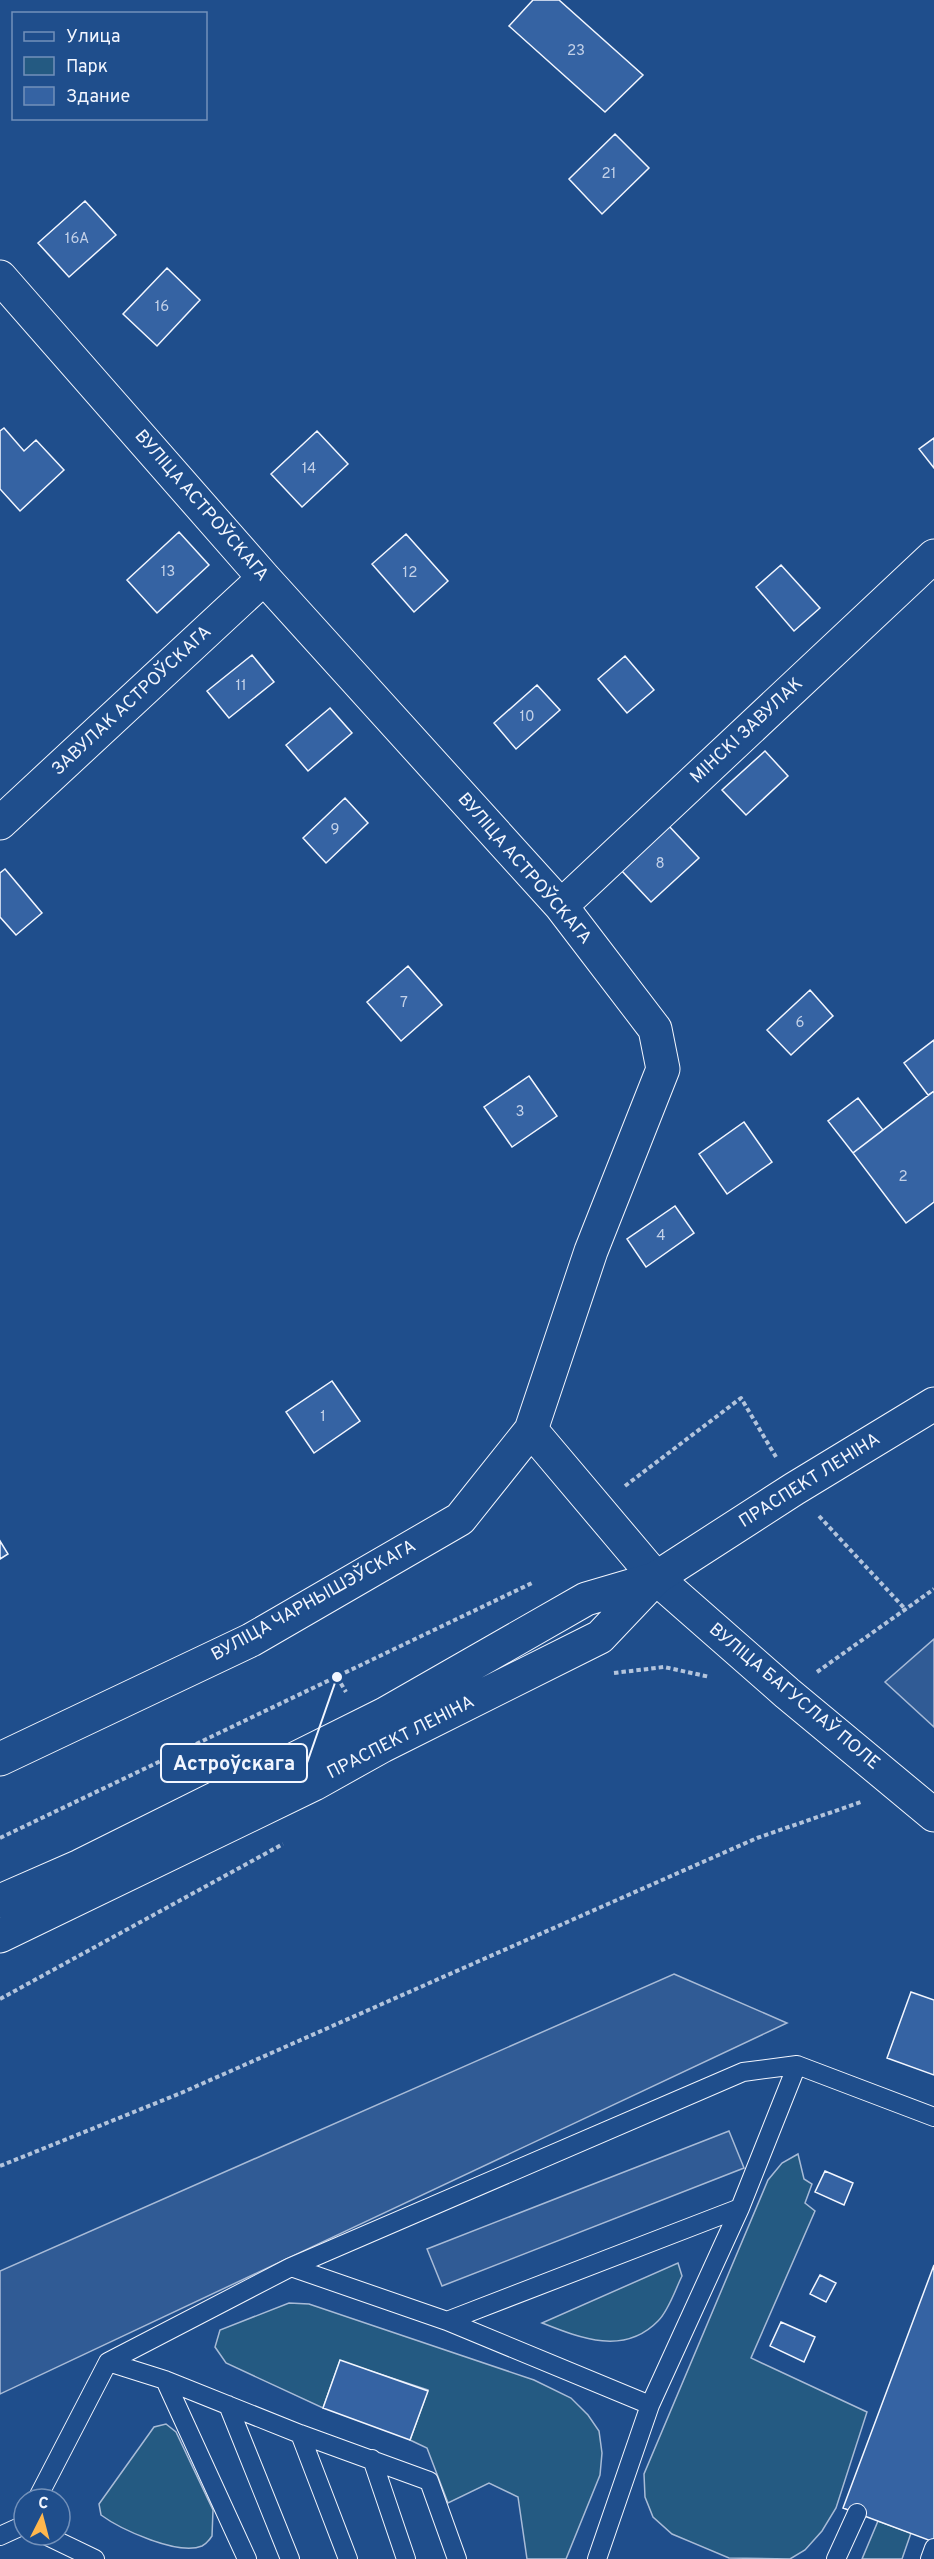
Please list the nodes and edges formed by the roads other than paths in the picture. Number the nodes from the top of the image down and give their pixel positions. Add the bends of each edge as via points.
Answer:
1 (0, 277) edge
2 (934, 556) edge
3 (264, 578) junction
4 (0, 823) edge
5 (561, 906) junction
6 (934, 1404) edge
7 (531, 1430) junction
8 (656, 1578) junction
9 (0, 1759) edge
10 (934, 1815) edge
11 (0, 1901) edge
12 (0, 1936) edge
13 (797, 2065) junction
14 (934, 2117) edge
15 (740, 2208) junction
16 (291, 2267) junction
17 (447, 2321) junction
18 (108, 2362) junction
19 (165, 2380) junction
20 (228, 2405) junction
21 (650, 2405) junction
22 (300, 2434) junction
23 (372, 2458) junction
24 (43, 2487) edge
25 (857, 2513) dead end
26 (70, 2547) edge
27 (934, 2548) edge
28 (95, 2559) edge
29 (247, 2559) edge
30 (290, 2559) edge
31 (348, 2559) edge
32 (405, 2559) edge
33 (457, 2559) edge
34 (597, 2559) edge
35 (836, 2559) edge
36 (930, 2559) edge

1 - 3 street, ВУЛІЦА АСТРОЎСКАГА
2 - 5 street, МІНСКІ ЗАВУЛАК
3 - 4 street, ЗАВУЛАК АСТРОЎСКАГА
3 - 5 street, ВУЛІЦА АСТРОЎСКАГА
5 - 7 street, ВУЛІЦА АСТРОЎСКАГА via 654,1029 663,1069 591,1251
6 - 8 street, ПРАСПЕКТ ЛЕНІНА
7 - 8 street
7 - 9 street, ВУЛІЦА ЧАРНЫШЭЎСКАГА via 460,1519 251,1640
8 - 10 street, ВУЛІЦА БАГУСЛАЎ ПОЛЕ
8 - 11 street, ПРАСПЕКТ ЛЕНІНА via 586,1599 385,1714 80,1866
8 - 12 street, ПРАСПЕКТ ЛЕНІНА via 600,1637 314,1784
13 - 14 lane
13 - 15 lane
13 - 16 lane via 743,2073
15 - 17 lane
15 - 21 lane
16 - 17 lane
16 - 18 lane
17 - 21 lane
18 - 19 lane
18 - 24 lane
19 - 20 lane
19 - 29 lane
20 - 22 lane
20 - 30 lane
21 - 34 lane
22 - 23 lane
22 - 31 lane
23 - 32 lane
23 - 33 lane via 429,2481
25 - 35 lane
26 - 28 lane
27 - 36 lane

